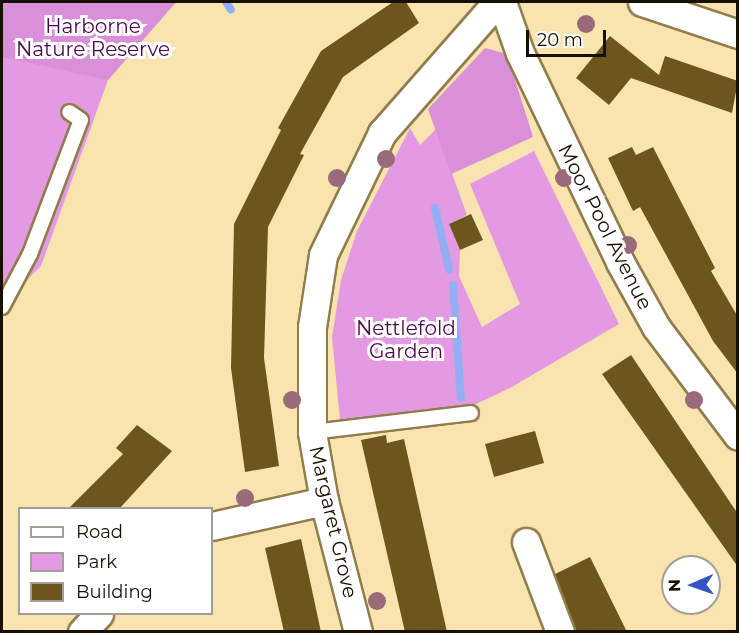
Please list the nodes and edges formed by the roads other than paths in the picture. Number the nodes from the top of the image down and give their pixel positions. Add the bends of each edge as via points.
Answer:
1 (500, 2) edge
2 (642, 2) edge
3 (708, 12) edge
4 (738, 34) edge
5 (69, 112) dead end
6 (2, 307) edge
7 (471, 414) dead end
8 (312, 432) junction
9 (738, 436) edge
10 (324, 501) junction
11 (213, 526) edge
12 (526, 542) dead end
13 (98, 615) edge
14 (82, 632) edge
15 (358, 632) edge
16 (560, 632) edge

1 - 8 street, Margaret Grove via 382,134 323,255 312,327
1 - 9 street, Moor Pool Avenue via 520,53 620,262 656,327
2 - 3 street
3 - 4 street
5 - 6 lane via 81,120 30,254
7 - 8 lane
8 - 10 street, Margaret Grove
10 - 11 street
10 - 15 street, Margaret Grove
12 - 16 street
13 - 14 street

